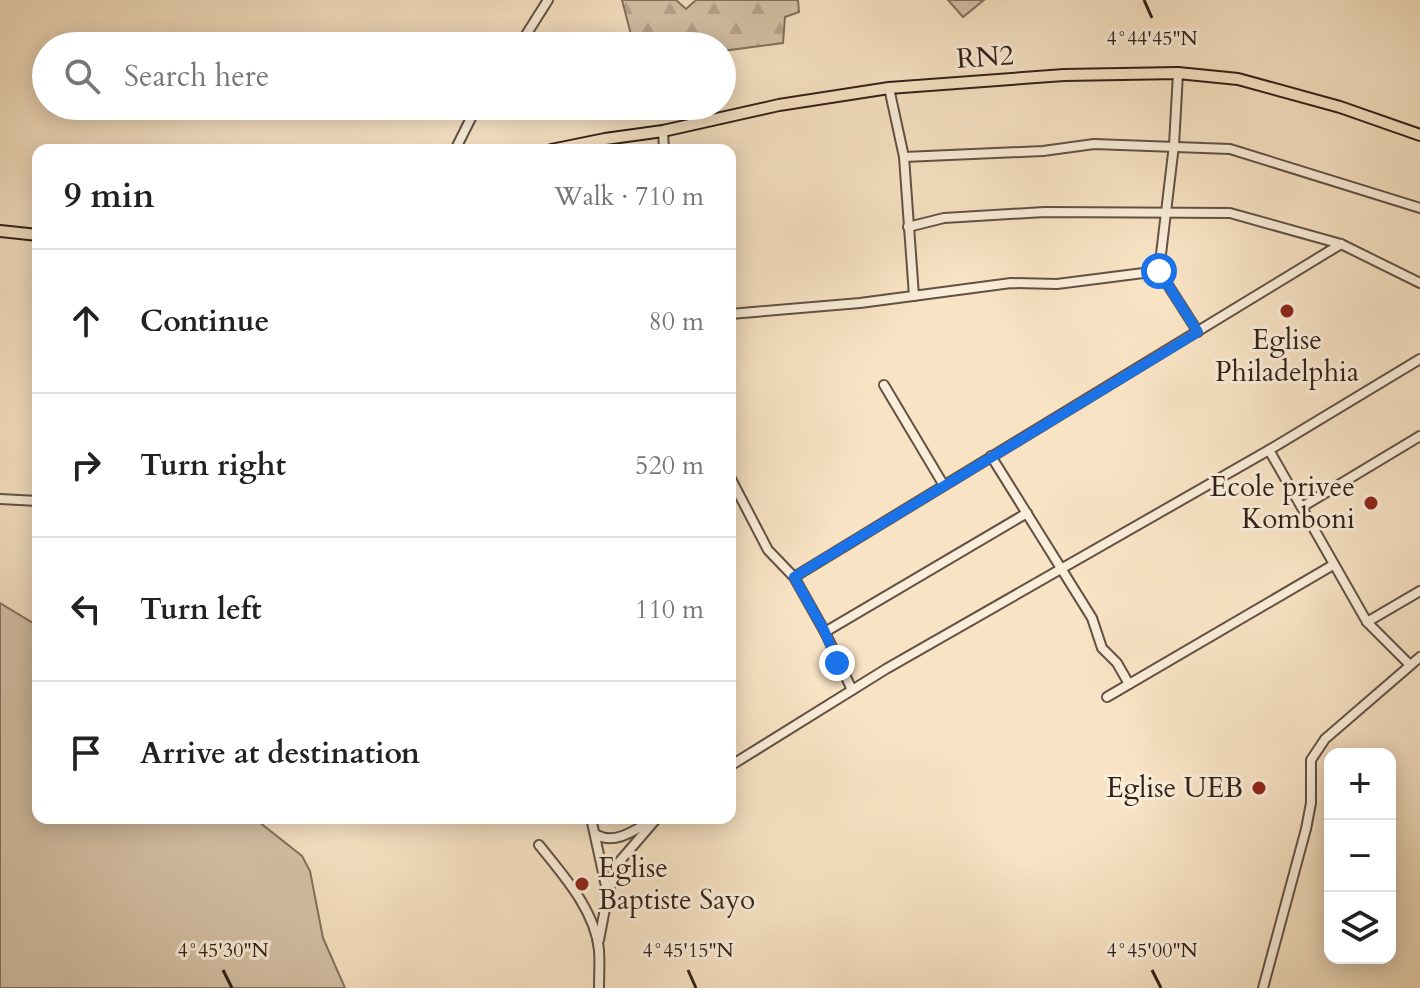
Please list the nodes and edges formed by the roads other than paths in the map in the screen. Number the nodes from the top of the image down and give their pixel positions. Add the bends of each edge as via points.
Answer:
1 (548, 0) edge
2 (528, 32) edge
3 (1178, 73) junction
4 (889, 88) junction
5 (736, 115) edge
6 (470, 120) edge
7 (712, 120) edge
8 (663, 131) junction
9 (1420, 135) edge
10 (458, 144) edge
11 (580, 144) edge
12 (664, 144) edge
13 (1174, 145) junction
14 (904, 157) junction
15 (1420, 208) edge
16 (1167, 212) junction
17 (908, 227) junction
18 (0, 231) edge
19 (32, 234) edge
20 (1341, 244) junction
21 (1159, 271) junction
22 (1420, 283) edge
23 (914, 296) junction
24 (736, 313) edge
25 (1198, 332) junction
26 (1420, 359) edge
27 (884, 385) dead end
28 (1420, 436) edge
29 (1269, 450) junction
30 (991, 456) junction
31 (943, 484) junction
32 (736, 489) edge
33 (0, 499) edge
34 (32, 501) edge
35 (1302, 507) junction
36 (1027, 513) junction
37 (1333, 565) junction
38 (1061, 568) junction
39 (794, 577) junction
40 (1420, 591) edge
41 (1367, 622) junction
42 (825, 632) junction
43 (1420, 657) edge
44 (1409, 664) junction
45 (1129, 684) junction
46 (852, 690) junction
47 (1107, 697) dead end
48 (736, 762) edge
49 (593, 824) edge
50 (646, 824) edge
51 (652, 824) edge
52 (597, 835) junction
53 (539, 845) dead end
54 (608, 893) junction
55 (599, 946) junction
56 (599, 988) edge
57 (1263, 988) edge

1 - 2 street
3 - 4 main road, RN2
3 - 9 main road, RN2 via 1238,79
3 - 13 street
4 - 5 main road, RN2
4 - 14 street
6 - 10 street
7 - 8 main road, RN2
8 - 11 main road, RN2
8 - 12 street
13 - 14 street via 1094,144
13 - 15 street via 1230,149
13 - 16 street
14 - 17 street
16 - 17 street via 1044,212 959,217
16 - 20 street via 1230,213
16 - 21 street
17 - 23 street
18 - 19 main road
20 - 22 street
20 - 25 street
21 - 23 street
21 - 25 street
23 - 24 street
25 - 30 street
26 - 29 street
27 - 31 street
28 - 35 street
29 - 35 street
29 - 38 street
30 - 31 street
30 - 36 street
31 - 39 street
32 - 39 street via 768,550
33 - 34 street
35 - 37 street
36 - 38 street
36 - 42 street
37 - 41 street
37 - 45 street
38 - 45 street via 1092,618 1102,648
38 - 46 street
39 - 42 street
40 - 41 street
41 - 44 street
42 - 46 street
43 - 44 street
44 - 57 street via 1325,739 1311,760 1306,829
45 - 47 street
46 - 48 street
49 - 52 street
50 - 52 street via 623,836
51 - 54 street via 620,861
52 - 54 street
53 - 55 street via 567,879
54 - 55 street
55 - 56 street

